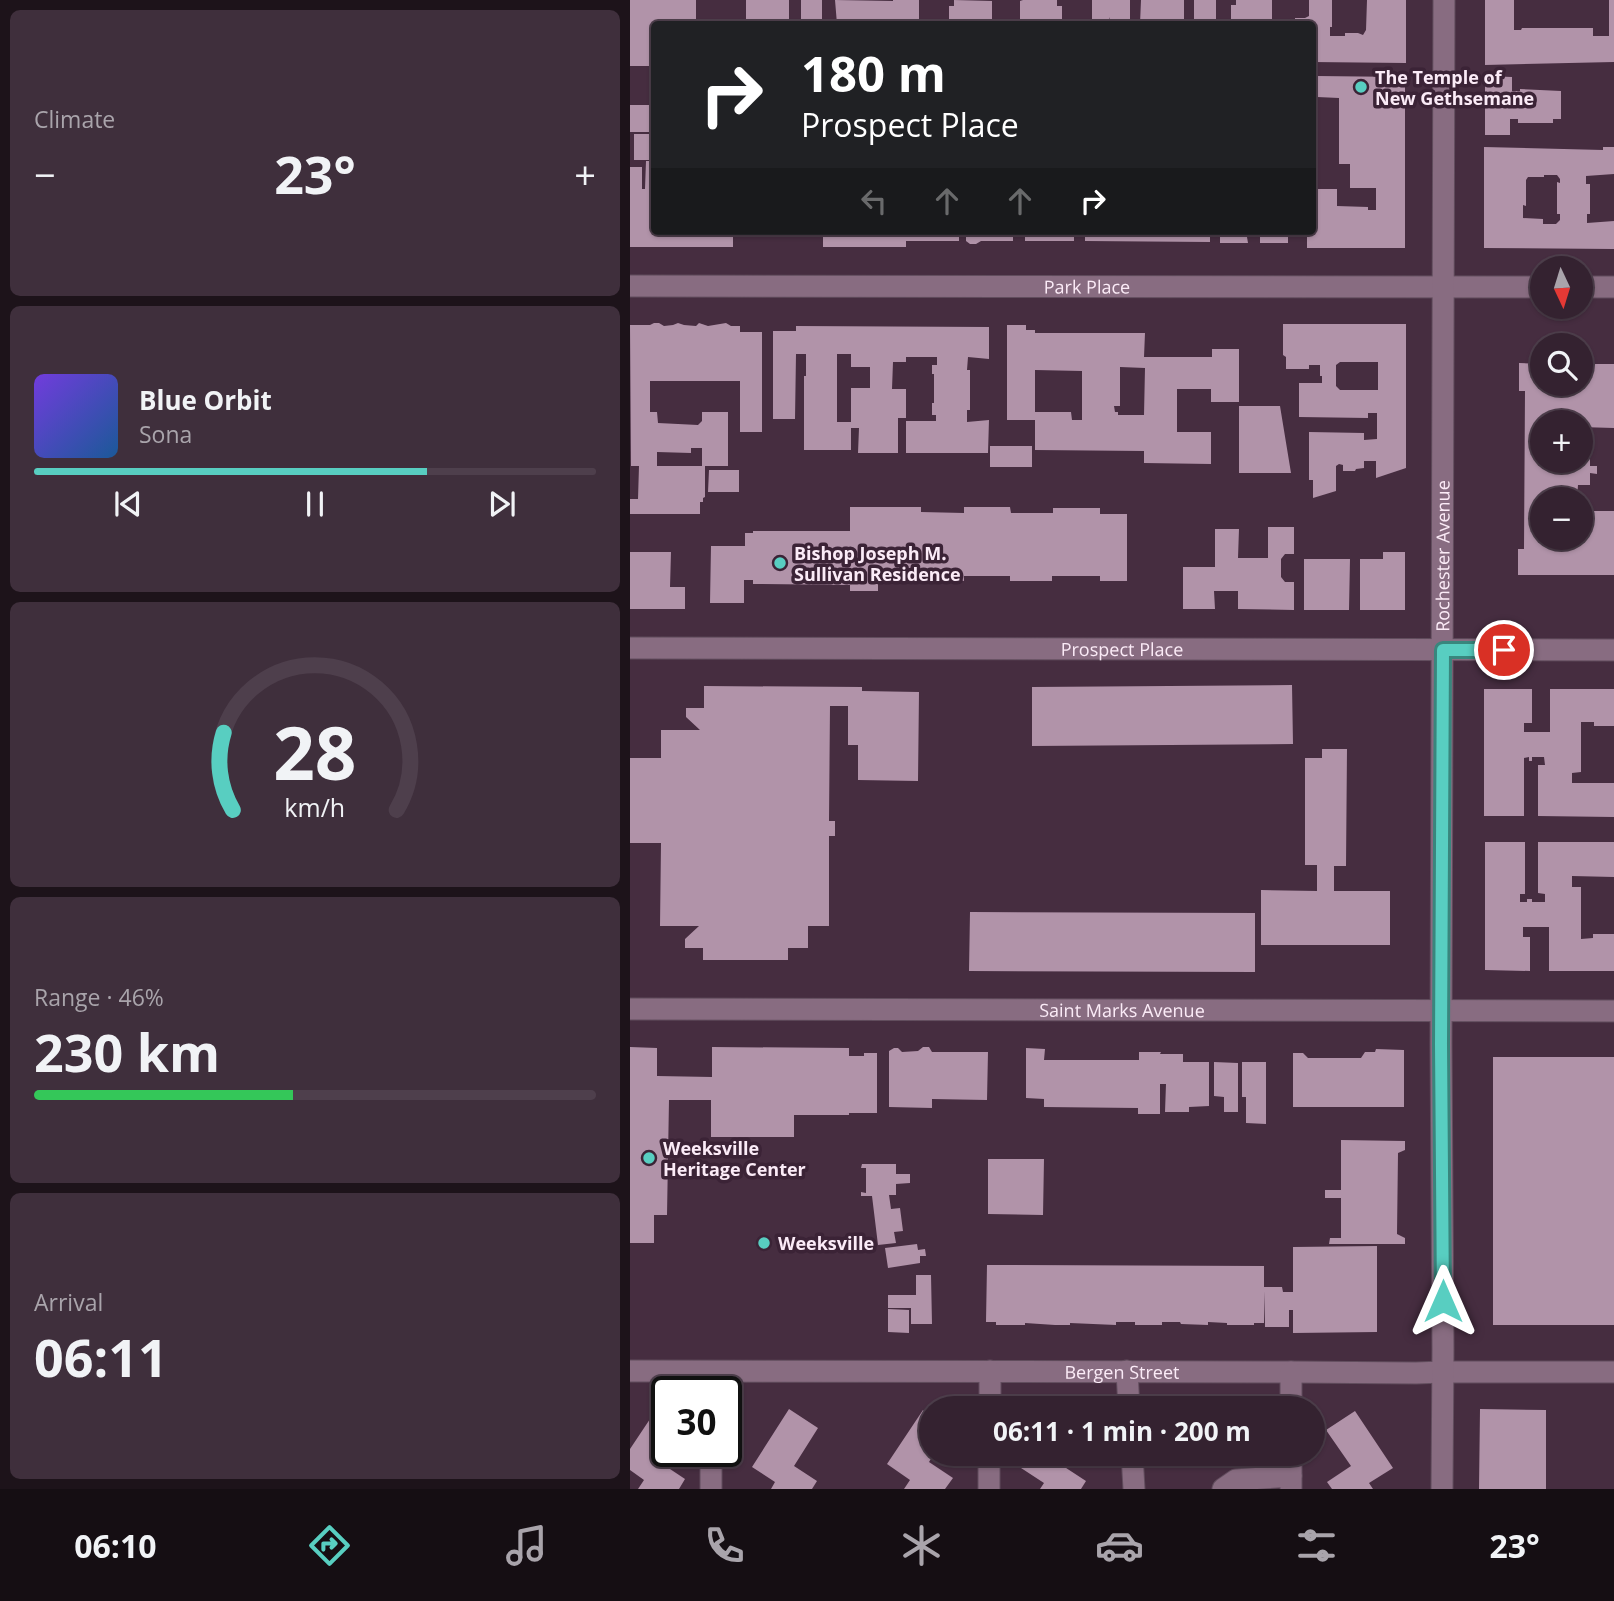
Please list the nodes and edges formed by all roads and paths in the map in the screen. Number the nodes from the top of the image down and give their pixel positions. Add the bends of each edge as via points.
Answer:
1 (1444, 0) edge
2 (630, 286) edge
3 (1444, 287) junction
4 (1530, 287) edge
5 (1593, 287) edge
6 (1614, 287) edge
7 (630, 648) edge
8 (1443, 650) junction
9 (1614, 650) edge
10 (630, 1009) edge
11 (1441, 1011) junction
12 (1614, 1011) edge
13 (630, 1371) edge
14 (990, 1371) junction
15 (1127, 1371) junction
16 (1443, 1371) junction
17 (1291, 1372) junction
18 (1614, 1372) edge
19 (670, 1376) edge
20 (742, 1380) edge
21 (990, 1396) edge
22 (1128, 1396) edge
23 (1291, 1396) edge
24 (989, 1466) edge
25 (1133, 1466) edge
26 (711, 1467) edge
27 (1291, 1483) edge
28 (711, 1489) edge
29 (989, 1489) edge
30 (1134, 1489) edge
31 (1223, 1489) edge
32 (1442, 1489) edge

1 - 3 street, Rochester Avenue
2 - 3 street, Park Place
3 - 4 street, Park Place
3 - 8 street, Rochester Avenue
5 - 6 street
7 - 8 street, Prospect Place
8 - 9 street, Prospect Place
8 - 11 street, Rochester Avenue
10 - 11 street, Saint Marks Avenue
11 - 12 street, Saint Marks Avenue
11 - 16 street, Rochester Avenue
13 - 19 street, Bergen Street
14 - 15 street, Bergen Street
14 - 20 street, Bergen Street
14 - 21 street
15 - 17 street, Bergen Street
15 - 22 street
16 - 17 street, Bergen Street
16 - 18 street, Bergen Street
16 - 32 street, Rochester Avenue
17 - 23 street
24 - 29 street
25 - 30 street
26 - 28 street
27 - 31 street via 1236,1480

